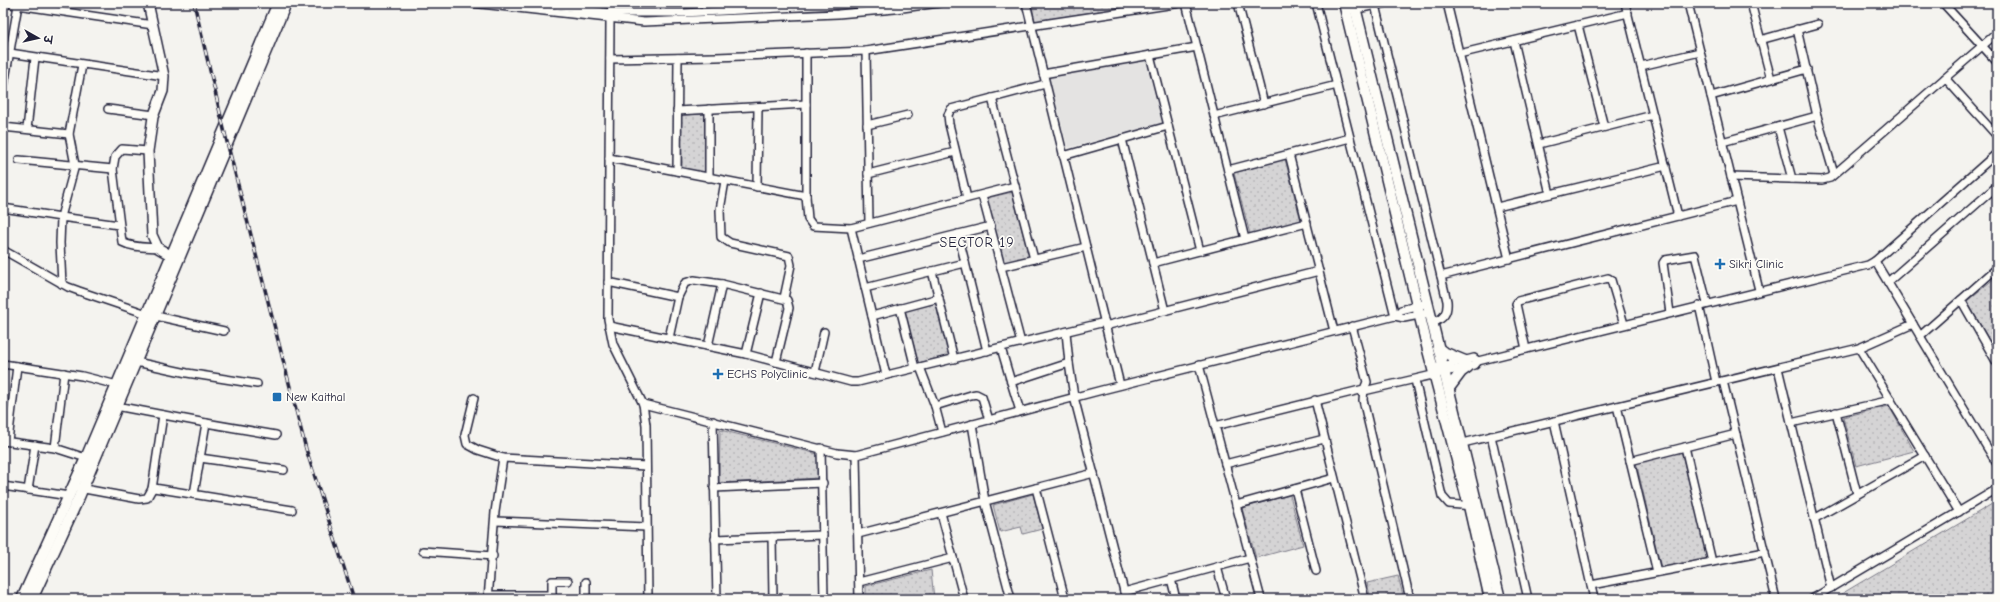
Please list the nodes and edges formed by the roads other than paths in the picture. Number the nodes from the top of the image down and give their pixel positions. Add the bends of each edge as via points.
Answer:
1 (4, 3) edge
2 (58, 3) edge
3 (148, 3) edge
4 (278, 3) edge
5 (286, 3) edge
6 (471, 3) edge
7 (540, 3) edge
8 (613, 3) edge
9 (874, 3) edge
10 (938, 3) edge
11 (1026, 3) edge
12 (1181, 3) edge
13 (1186, 3) edge
14 (1238, 3) edge
15 (1316, 3) edge
16 (1386, 3) edge
17 (1447, 3) edge
18 (1626, 3) edge
19 (1697, 3) edge
20 (1751, 3) edge
21 (1943, 3) edge
22 (497, 4) edge
23 (838, 4) edge
24 (1688, 4) edge
25 (18, 5) junction
26 (795, 5) edge
27 (1375, 5) junction
28 (1350, 6) edge
29 (740, 7) edge
30 (56, 11) junction
31 (1628, 13) junction
32 (838, 14) junction
33 (611, 16) junction
34 (1818, 24) dead end
35 (154, 25) junction
36 (1578, 25) junction
37 (1031, 26) junction
38 (1797, 30) junction
39 (1997, 33) edge
40 (1514, 40) junction
41 (1760, 40) junction
42 (1197, 47) junction
43 (1982, 47) junction
44 (866, 50) junction
45 (1700, 52) junction
46 (6, 53) edge
47 (806, 53) junction
48 (1459, 54) junction
49 (1150, 55) junction
50 (35, 58) junction
51 (678, 58) junction
52 (610, 59) junction
53 (1997, 62) edge
54 (82, 64) junction
55 (1641, 66) junction
56 (1807, 70) junction
57 (1043, 74) junction
58 (164, 76) junction
59 (1945, 78) junction
60 (4, 79) edge
61 (1771, 79) junction
62 (1045, 84) junction
63 (1336, 85) junction
64 (3, 91) edge
65 (1711, 96) junction
66 (992, 98) junction
67 (806, 104) junction
68 (1264, 104) junction
69 (758, 107) junction
70 (108, 109) dead end
71 (709, 110) junction
72 (677, 111) junction
73 (154, 115) junction
74 (908, 115) dead end
75 (1653, 115) junction
76 (1214, 116) junction
77 (1818, 116) junction
78 (867, 125) junction
79 (3, 126) edge
80 (1168, 126) junction
81 (1604, 127) junction
82 (1778, 127) junction
83 (27, 129) junction
84 (69, 134) junction
85 (1997, 136) edge
86 (1350, 138) junction
87 (1122, 139) junction
88 (1722, 142) junction
89 (1539, 144) junction
90 (148, 151) junction
91 (956, 152) junction
92 (1997, 153) edge
93 (1289, 154) junction
94 (1063, 156) junction
95 (609, 158) junction
96 (19, 160) dead end
97 (75, 165) junction
98 (1666, 166) junction
99 (112, 169) junction
100 (1228, 170) junction
101 (677, 171) junction
102 (868, 174) junction
103 (1834, 174) junction
104 (1731, 176) junction
105 (709, 178) junction
106 (1792, 179) junction
107 (725, 181) junction
108 (1015, 186) junction
109 (1997, 186) edge
110 (757, 187) junction
111 (1550, 194) junction
112 (982, 195) junction
113 (806, 196) junction
114 (967, 198) junction
115 (1737, 201) junction
116 (1497, 207) junction
117 (3, 208) edge
118 (1678, 216) junction
119 (61, 217) junction
120 (869, 223) junction
121 (1307, 223) junction
122 (120, 225) junction
123 (991, 226) junction
124 (851, 228) junction
125 (958, 234) junction
126 (1245, 239) junction
127 (1086, 247) junction
128 (158, 248) junction
129 (3, 250) edge
130 (1200, 251) junction
131 (176, 258) junction
132 (1509, 258) junction
133 (858, 259) junction
134 (1034, 259) junction
135 (1876, 261) junction
136 (965, 263) junction
137 (1153, 263) junction
138 (1001, 267) junction
139 (1997, 269) edge
140 (932, 271) junction
141 (1319, 271) junction
142 (1441, 276) junction
143 (608, 282) junction
144 (1888, 282) junction
145 (62, 284) junction
146 (722, 284) junction
147 (865, 288) junction
148 (1759, 290) junction
149 (761, 293) junction
150 (678, 297) junction
151 (784, 298) junction
152 (939, 298) junction
153 (1961, 300) junction
154 (1707, 303) junction
155 (1699, 305) junction
156 (900, 308) junction
157 (1165, 311) junction
158 (1426, 312) junction
159 (1670, 313) junction
160 (151, 315) junction
161 (872, 316) junction
162 (1395, 316) junction
163 (1105, 324) junction
164 (1624, 324) junction
165 (1913, 324) junction
166 (609, 326) junction
167 (1352, 326) junction
168 (224, 331) dead end
169 (1334, 331) junction
170 (824, 332) dead end
171 (1066, 332) junction
172 (1920, 336) junction
173 (669, 338) junction
174 (1022, 343) junction
175 (708, 346) junction
176 (1001, 348) junction
177 (1438, 348) junction
178 (1859, 348) junction
179 (1526, 349) junction
180 (986, 351) junction
181 (746, 354) junction
182 (954, 359) junction
183 (136, 362) junction
184 (776, 362) junction
185 (1069, 363) junction
186 (1997, 363) edge
187 (3, 364) edge
188 (1467, 364) junction
189 (1199, 365) junction
190 (17, 366) junction
191 (918, 367) junction
192 (1778, 368) junction
193 (1439, 371) junction
194 (815, 372) junction
195 (64, 373) junction
196 (886, 375) junction
197 (1415, 380) junction
198 (1011, 382) junction
199 (1720, 382) junction
200 (257, 384) dead end
201 (1120, 385) junction
202 (120, 386) junction
203 (1449, 388) junction
204 (1364, 390) junction
205 (1074, 397) junction
206 (474, 398) dead end
207 (1315, 400) junction
208 (1891, 400) junction
209 (643, 404) junction
210 (116, 406) junction
211 (935, 406) junction
212 (1617, 406) junction
213 (1020, 412) junction
214 (1836, 412) junction
215 (163, 415) junction
216 (989, 420) junction
217 (713, 421) junction
218 (1554, 421) junction
219 (206, 423) junction
220 (1791, 423) junction
221 (972, 424) junction
222 (1215, 426) junction
223 (942, 432) junction
224 (1736, 434) junction
225 (276, 435) dead end
226 (1491, 436) junction
227 (1324, 439) junction
228 (6, 441) edge
229 (1463, 443) junction
230 (35, 445) junction
231 (1685, 447) junction
232 (55, 448) junction
233 (821, 448) junction
234 (856, 455) junction
235 (1925, 456) junction
236 (86, 458) junction
237 (200, 458) junction
238 (503, 458) junction
239 (1630, 461) junction
240 (1225, 464) junction
241 (1997, 464) edge
242 (646, 466) junction
243 (284, 470) dead end
244 (1094, 473) junction
245 (1334, 478) junction
246 (823, 483) junction
247 (3, 486) edge
248 (714, 488) junction
249 (1036, 488) junction
250 (152, 489) junction
251 (1295, 489) junction
252 (1997, 489) edge
253 (28, 490) junction
254 (75, 490) junction
255 (194, 494) junction
256 (1857, 494) junction
257 (985, 501) junction
258 (1236, 505) junction
259 (1474, 506) junction
260 (292, 510) dead end
261 (941, 512) junction
262 (1959, 512) junction
263 (1814, 519) junction
264 (495, 520) junction
265 (647, 527) junction
266 (858, 534) junction
267 (824, 536) junction
268 (772, 537) junction
269 (716, 539) junction
270 (422, 551) dead end
271 (1765, 552) junction
272 (492, 556) junction
273 (953, 558) junction
274 (1250, 558) junction
275 (1712, 562) junction
276 (1217, 567) junction
277 (1316, 570) dead end
278 (1657, 572) junction
279 (1171, 579) junction
280 (568, 581) dead end
281 (586, 582) dead end
282 (859, 582) junction
283 (1591, 585) junction
284 (1831, 588) junction
285 (1125, 595) edge
286 (489, 597) edge
287 (552, 597) edge
288 (22, 599) edge
289 (32, 599) edge
290 (586, 599) edge
291 (648, 599) edge
292 (717, 599) edge
293 (773, 599) edge
294 (824, 599) edge
295 (859, 599) edge
296 (964, 599) edge
297 (1011, 599) edge
298 (1065, 599) edge
299 (1176, 599) edge
300 (1226, 599) edge
301 (1261, 599) edge
302 (1365, 599) edge
303 (1410, 599) edge
304 (1490, 599) edge
305 (1500, 599) edge
306 (1528, 599) edge
307 (1594, 599) edge
308 (1776, 599) edge
309 (1812, 599) edge

1 - 25 street
2 - 30 street
3 - 35 street
4 - 131 main road
5 - 131 main road
6 - 22 street
7 - 33 street
8 - 33 street
9 - 23 street
10 - 32 street
11 - 37 street
12 - 37 street
13 - 42 street
14 - 68 street
15 - 63 street
16 - 27 street
17 - 48 street
18 - 31 street
19 - 24 street
20 - 41 street
21 - 43 street
22 - 33 street
23 - 26 street
23 - 32 street
24 - 45 street
25 - 30 street
25 - 46 street
26 - 29 street
27 - 28 street
27 - 142 street
28 - 158 main road
29 - 33 street
30 - 35 street
31 - 36 street
31 - 55 street
32 - 33 street via 676,22
33 - 52 street
34 - 38 street
35 - 58 street
36 - 40 street
36 - 81 street
37 - 44 street
37 - 57 street
38 - 41 street
38 - 56 street
39 - 43 street
40 - 48 street
40 - 89 street
41 - 61 street
42 - 49 street
42 - 76 street
43 - 53 street
43 - 59 street
44 - 47 street
44 - 78 street
45 - 55 street
45 - 65 street
46 - 50 street
46 - 60 street
47 - 51 street
47 - 67 street
48 - 116 street
49 - 57 street
49 - 80 street
50 - 54 street
50 - 83 street
51 - 52 street
51 - 72 street
52 - 95 street
54 - 58 street
54 - 84 street
55 - 75 street
56 - 61 street
56 - 77 street
57 - 62 street
58 - 73 street via 163,91
59 - 85 street
59 - 103 street
60 - 64 street
61 - 65 street
62 - 66 street
62 - 94 street
63 - 68 street
63 - 86 street
65 - 88 street
66 - 91 street via 951,109 948,115
66 - 108 street
67 - 69 street
67 - 113 street
68 - 76 street
69 - 71 street
69 - 110 street
70 - 73 street
71 - 72 street
71 - 105 street
72 - 101 street
73 - 90 street
74 - 78 street
75 - 81 street
75 - 98 street
76 - 100 street
77 - 82 street
77 - 103 street
78 - 102 street
79 - 83 street
80 - 87 street
80 - 130 street
81 - 89 street
82 - 88 street
82 - 106 street
83 - 84 street
84 - 97 street
86 - 93 street
86 - 162 street
87 - 94 street
87 - 137 street
88 - 104 street
89 - 111 street
90 - 99 street via 122,149 115,157
90 - 128 street via 152,235
91 - 102 street
91 - 114 street
92 - 135 street
93 - 100 street
93 - 121 street
94 - 127 street
95 - 101 street
95 - 143 street
96 - 97 street
97 - 99 street
97 - 119 street
98 - 111 street
98 - 118 street
99 - 122 street
100 - 126 street
101 - 105 street
102 - 120 street
103 - 106 street via 1822,180
104 - 106 street
104 - 115 street
105 - 107 street
107 - 110 street
107 - 151 street via 720,210 721,238 730,243 789,256 790,265
108 - 112 street
108 - 134 street
109 - 144 street
110 - 113 street
111 - 116 street
112 - 114 street
112 - 123 street
113 - 124 street via 808,219 813,226
114 - 120 street
115 - 118 street
115 - 148 street
116 - 132 street
117 - 119 street
118 - 132 street
119 - 122 street
119 - 145 street
120 - 124 street
121 - 126 street
121 - 141 street
122 - 128 street via 122,242 127,245
123 - 125 street
123 - 138 street
124 - 133 street
125 - 133 street
125 - 136 street
126 - 130 street
127 - 134 street
127 - 163 street
128 - 131 street
129 - 145 street
130 - 137 street
131 - 160 main road
132 - 142 street
133 - 147 street
134 - 138 street
135 - 144 street
135 - 148 street via 1861,268
136 - 140 street
136 - 180 street
137 - 157 street
138 - 174 street
139 - 153 street
140 - 147 street
140 - 152 street
141 - 157 street
141 - 169 street
142 - 158 street via 1448,308 1444,316
143 - 150 street
143 - 166 street
144 - 165 street
145 - 160 street
146 - 149 street
146 - 150 street via 689,280 685,282
146 - 175 street
147 - 161 street
148 - 154 street
149 - 151 street
149 - 181 street
150 - 173 street
151 - 184 street via 789,308
152 - 156 street
152 - 182 street
153 - 172 street
153 - 186 street
154 - 155 street
154 - 159 street via 1695,255 1665,260 1663,263
155 - 159 street
155 - 199 street
156 - 161 street
156 - 191 street
157 - 163 street
158 - 162 street via 1404,318
158 - 177 main road
158 - 193 main road
159 - 164 street
160 - 168 street
160 - 183 main road
160 - 202 main road
161 - 196 street
162 - 167 street
163 - 171 street
163 - 201 street
164 - 179 street
164 - 179 street via 1611,280 1608,278 1518,300 1516,304
165 - 172 street
165 - 178 street
166 - 173 street
166 - 209 street via 613,344
167 - 169 street
167 - 204 street via 1367,383
169 - 189 street
170 - 194 street
171 - 174 street
171 - 185 street
172 - 241 street
173 - 175 street
174 - 176 street
175 - 181 street
176 - 180 street
176 - 198 street
177 - 188 main road
177 - 193 main road
178 - 192 street
178 - 208 street
179 - 188 street via 1478,361 1474,358
180 - 182 street
181 - 184 street
182 - 191 street
183 - 200 street
183 - 202 main road
184 - 194 street
185 - 198 street
185 - 205 street
187 - 190 street
188 - 193 street
188 - 203 main road
189 - 201 street
189 - 222 street
190 - 195 street
190 - 228 street
191 - 196 street
191 - 211 street
192 - 199 street
192 - 220 street
193 - 197 street
193 - 203 main road
193 - 259 main road
194 - 196 street via 851,382
195 - 202 street
195 - 232 street
197 - 204 street
197 - 259 street via 1442,496 1449,504
198 - 213 street
199 - 212 street
199 - 224 street
201 - 205 street
202 - 210 main road
202 - 236 main road
203 - 229 main road
204 - 207 street
204 - 303 street via 1363,400
205 - 213 street
205 - 244 street
206 - 238 street via 465,435 467,444
207 - 222 street
207 - 227 street
208 - 214 street
208 - 235 street
209 - 217 street
209 - 242 street
210 - 215 street
210 - 254 main road
211 - 216 street via 971,395 980,396
211 - 223 street
212 - 218 street
212 - 239 street
213 - 216 street
214 - 220 street
214 - 256 street
215 - 219 street
215 - 250 street
216 - 221 street
217 - 233 street
217 - 248 street
218 - 226 street
218 - 283 street
219 - 225 street
219 - 237 street
220 - 263 street
221 - 223 street
221 - 257 street
222 - 240 street
223 - 234 street
224 - 231 street
224 - 271 street
226 - 229 street
226 - 306 street
227 - 240 street
227 - 245 street
228 - 230 street
229 - 259 main road
230 - 232 street
230 - 253 street
231 - 239 street
231 - 275 street
232 - 236 street
233 - 234 street
233 - 246 street
234 - 266 street
235 - 256 street
235 - 262 street
236 - 254 main road
237 - 243 street
237 - 255 street
238 - 242 street
238 - 264 street
239 - 278 street
240 - 258 street
242 - 265 street
244 - 249 street
244 - 285 street
245 - 251 street
245 - 302 street
246 - 248 street
246 - 267 street
247 - 253 street
248 - 269 street
249 - 257 street
249 - 298 street
250 - 254 street via 147,498 139,499
250 - 255 street
251 - 258 street
251 - 277 street
252 - 262 street
253 - 254 street
254 - 288 main road
254 - 289 main road
255 - 260 street
256 - 263 street
257 - 261 street
257 - 297 street
258 - 274 street
259 - 304 main road
259 - 305 main road
261 - 266 street
261 - 273 street
262 - 284 street
263 - 284 street
264 - 265 street
264 - 272 street
265 - 291 street
266 - 282 street
267 - 268 street
267 - 294 street
268 - 269 street
268 - 293 street
269 - 292 street
270 - 272 street
271 - 275 street
271 - 308 street
272 - 286 street
273 - 282 street
273 - 296 street
274 - 276 street
274 - 301 street
275 - 278 street
276 - 279 street
276 - 300 street
278 - 283 street
279 - 285 street
279 - 299 street
280 - 287 street via 552,581
281 - 290 street
282 - 295 street
283 - 307 street
284 - 309 street
286 - 287 street

